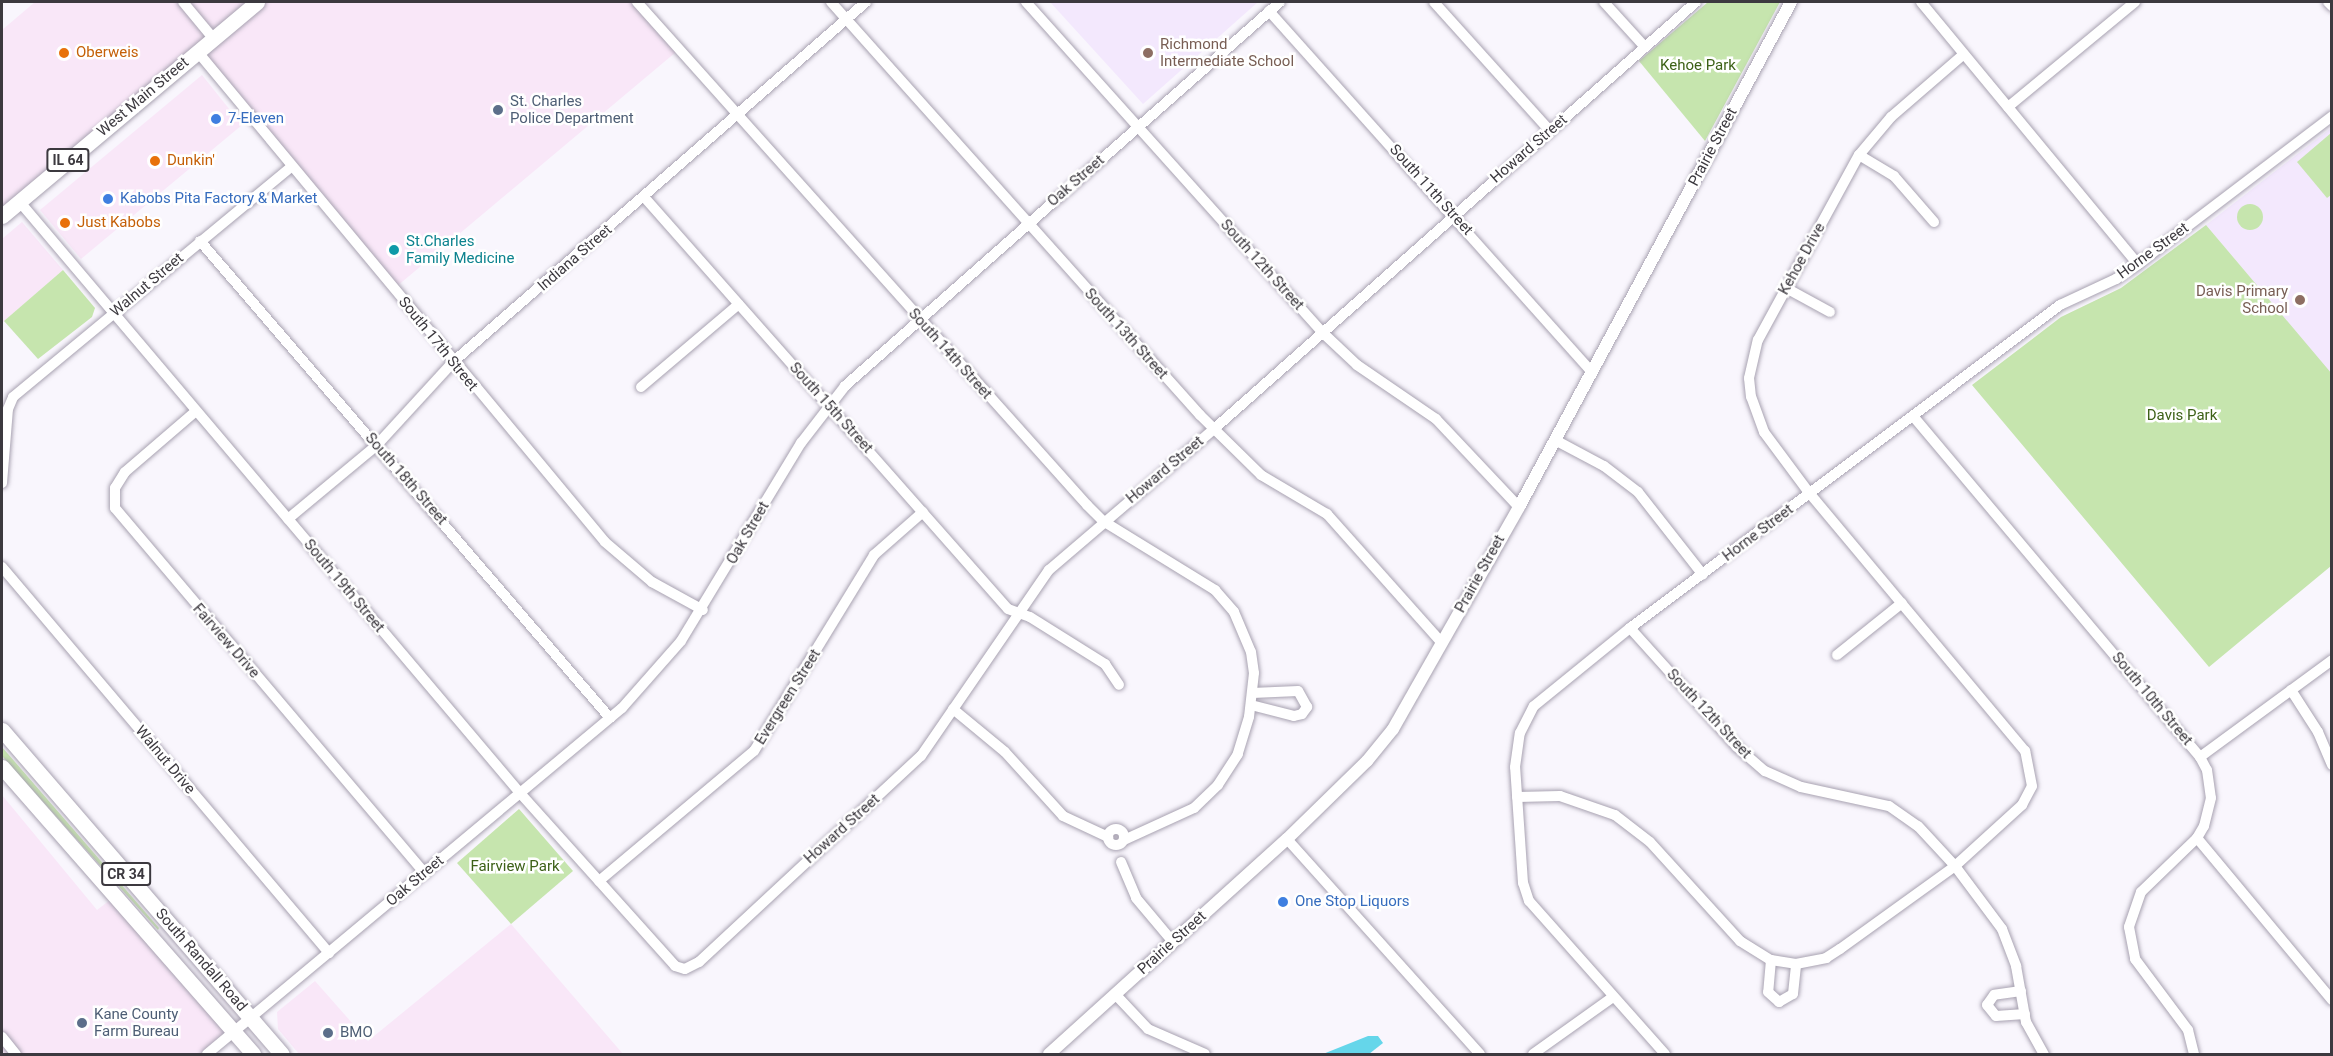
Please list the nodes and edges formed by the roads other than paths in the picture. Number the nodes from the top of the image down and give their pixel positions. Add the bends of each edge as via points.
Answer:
1 (183, 2) edge
2 (257, 2) edge
3 (637, 2) edge
4 (831, 2) edge
5 (866, 2) edge
6 (1026, 2) edge
7 (1280, 2) edge
8 (1434, 2) edge
9 (1604, 2) edge
10 (1696, 2) edge
11 (1791, 2) edge
12 (1921, 2) edge
13 (2135, 2) edge
14 (2328, 2) edge
15 (2331, 6) edge
16 (1269, 11) junction
17 (846, 19) junction
18 (213, 38) junction
19 (1645, 47) junction
20 (197, 51) junction
21 (1964, 54) junction
22 (2008, 107) junction
23 (738, 116) junction
24 (2331, 116) edge
25 (1138, 126) junction
26 (1550, 131) junction
27 (1859, 155) junction
28 (292, 166) junction
29 (645, 198) junction
30 (19, 201) junction
31 (1454, 215) junction
32 (2, 216) edge
33 (1934, 222) dead end
34 (1026, 225) junction
35 (200, 241) junction
36 (2138, 264) junction
37 (1786, 288) junction
38 (738, 304) junction
39 (1830, 312) dead end
40 (114, 314) junction
41 (919, 320) junction
42 (1322, 332) junction
43 (453, 362) junction
44 (1591, 371) junction
45 (641, 387) dead end
46 (829, 405) junction
47 (196, 411) junction
48 (1913, 416) junction
49 (1214, 429) junction
50 (1555, 440) junction
51 (377, 445) junction
52 (2, 483) edge
53 (1810, 494) junction
54 (1519, 507) junction
55 (922, 512) junction
56 (288, 519) junction
57 (1103, 521) junction
58 (2, 567) edge
59 (1702, 575) junction
60 (1902, 603) junction
61 (703, 610) junction
62 (1019, 613) junction
63 (1630, 628) junction
64 (1442, 643) junction
65 (1837, 655) dead end
66 (2331, 660) edge
67 (1119, 685) dead end
68 (2291, 690) junction
69 (1252, 693) junction
70 (1251, 705) junction
71 (953, 709) junction
72 (610, 718) junction
73 (2, 730) edge
74 (2200, 757) junction
75 (2331, 765) edge
76 (2, 767) edge
77 (520, 793) junction
78 (1517, 797) junction
79 (1117, 837) junction
80 (2197, 838) junction
81 (1287, 839) junction
82 (1955, 866) junction
83 (425, 873) junction
84 (599, 881) junction
85 (1173, 942) junction
86 (329, 953) junction
87 (1771, 960) junction
88 (1790, 963) junction
89 (675, 966) joint
90 (2021, 991) junction
91 (1115, 994) junction
92 (1613, 997) junction
93 (2331, 1000) edge
94 (2025, 1014) junction
95 (251, 1017) junction
96 (233, 1032) junction
97 (2, 1037) edge
98 (16, 1054) edge
99 (207, 1054) edge
100 (253, 1054) edge
101 (282, 1054) edge
102 (1049, 1054) edge
103 (1205, 1054) edge
104 (1480, 1054) edge
105 (1533, 1054) edge
106 (1665, 1054) edge
107 (2044, 1054) edge
108 (2194, 1054) edge

1 - 18 street
2 - 18 main road, West Main Street / IL 64
3 - 23 street, South 14th Street
4 - 17 street, South 13th Street
5 - 17 street, Indiana Street
6 - 25 street, South 12th Street
7 - 16 street, Oak Street
8 - 26 street
9 - 19 street
10 - 19 street, Howard Street
11 - 44 street, Prairie Street
12 - 21 street
13 - 22 street
14 - 15 street
16 - 25 street, Oak Street
16 - 31 street, South 11th Street
17 - 23 street, Indiana Street
17 - 34 street, South 13th Street
18 - 20 main road, West Main Street / IL 64
19 - 26 street, Howard Street
20 - 28 street, South 17th Street
20 - 30 main road, West Main Street / IL 64
21 - 22 street
21 - 27 street, Kehoe Drive via 1891,117
22 - 36 street
23 - 29 street, Indiana Street
23 - 41 street, South 14th Street
24 - 36 street, Horne Street
25 - 34 street, Oak Street
25 - 42 street, South 12th Street
26 - 31 street, Howard Street
27 - 33 street via 1894,176
27 - 37 street, Kehoe Drive
28 - 35 street, Walnut Street
28 - 43 street, South 17th Street
29 - 38 street, South 15th Street
29 - 43 street, Indiana Street
30 - 32 main road, West Main Street / IL 64
30 - 40 street, South 19th Street
31 - 42 street, Howard Street
31 - 44 street, South 11th Street
34 - 41 street, Oak Street
34 - 49 street, South 13th Street
35 - 40 street, Walnut Street
35 - 51 street, South 18th Street
36 - 48 street, Horne Street via 2060,305
37 - 39 street
37 - 53 street, Kehoe Drive via 1751,360 1751,397 1764,432
38 - 45 street
38 - 46 street, South 15th Street
40 - 47 street, South 19th Street
40 - 52 street, Walnut Street via 19,391 8,409
41 - 46 street, Oak Street
41 - 57 street, South 14th Street
42 - 49 street, Howard Street
42 - 54 street, South 12th Street via 1357,365 1436,419
43 - 51 street, Indiana Street
43 - 61 street, South 17th Street via 605,542 652,582
44 - 50 street, Prairie Street
46 - 55 street, South 15th Street
46 - 61 street, Oak Street via 788,465
47 - 56 street, South 19th Street
47 - 83 street, Fairview Drive via 125,472 115,488 115,508
48 - 53 street, Horne Street
48 - 74 street, South 10th Street
49 - 57 street, Howard Street
49 - 64 street, South 13th Street via 1262,475 1327,514
50 - 54 street, Prairie Street
50 - 59 street via 1615,473 1638,492
51 - 56 street, Indiana Street
51 - 72 street, South 18th Street
53 - 59 street, Horne Street
53 - 60 street
54 - 64 street, Prairie Street
55 - 62 street, South 15th Street via 1008,609
55 - 84 street, Evergreen Street via 874,555 754,751
56 - 77 street, South 19th Street
57 - 62 street, Howard Street via 1049,570
57 - 69 street, South 14th Street via 1201,580 1227,603 1251,652
58 - 86 street, Walnut Drive
59 - 63 street, Horne Street
60 - 65 street
60 - 82 street via 2025,751 2032,786 2022,806
61 - 72 street, Oak Street via 666,662
62 - 67 street, South 15th Street via 1105,664
62 - 71 street, Howard Street
63 - 78 street, Horne Street via 1534,706 1516,749
63 - 82 street, South 12th Street via 1737,747 1765,771 1801,787 1889,806 1918,826
64 - 81 street, Prairie Street via 1384,741
66 - 68 street
68 - 74 street
68 - 75 street via 2318,732
69 - 70 street, South 14th Street
69 - 70 street via 1298,691 1307,707 1294,716
70 - 79 street, South 14th Street via 1238,754 1218,785 1194,808 1145,830
71 - 79 street via 1005,752 1054,807 1085,826
71 - 89 street, Howard Street via 915,762 699,962 685,969
72 - 77 street, Oak Street
73 - 95 main road, South Randall Road / CR 34
74 - 80 street, South 10th Street via 2207,770 2211,798
76 - 96 main road, South Randall Road / CR 34
77 - 83 street, Oak Street
77 - 84 street, South 19th Street
78 - 87 street via 1560,796 1615,815 1650,842 1740,941
78 - 92 street, Horne Street via 1523,883 1529,901
79 - 85 street via 1121,862 1136,898
80 - 93 street
80 - 108 street via 2141,891 2129,927 2135,959 2188,1030
81 - 85 street, Prairie Street
81 - 104 street
82 - 88 street via 1826,958
82 - 90 street, South 12th Street via 2002,929
83 - 86 street, Oak Street
84 - 89 street, South 19th Street
85 - 91 street, Prairie Street
86 - 95 street, Oak Street
87 - 88 street
87 - 88 street via 1767,992 1779,1002 1793,994
90 - 94 street, South 12th Street
90 - 94 street via 1994,995 1988,1005 1996,1016
91 - 102 street, Prairie Street
91 - 103 street via 1148,1029
92 - 105 street
92 - 106 street, Horne Street
94 - 107 street, South 12th Street
95 - 96 street, Oak Street
95 - 101 main road, South Randall Road / CR 34
96 - 99 street, Oak Street
96 - 100 main road, South Randall Road / CR 34
97 - 98 street

